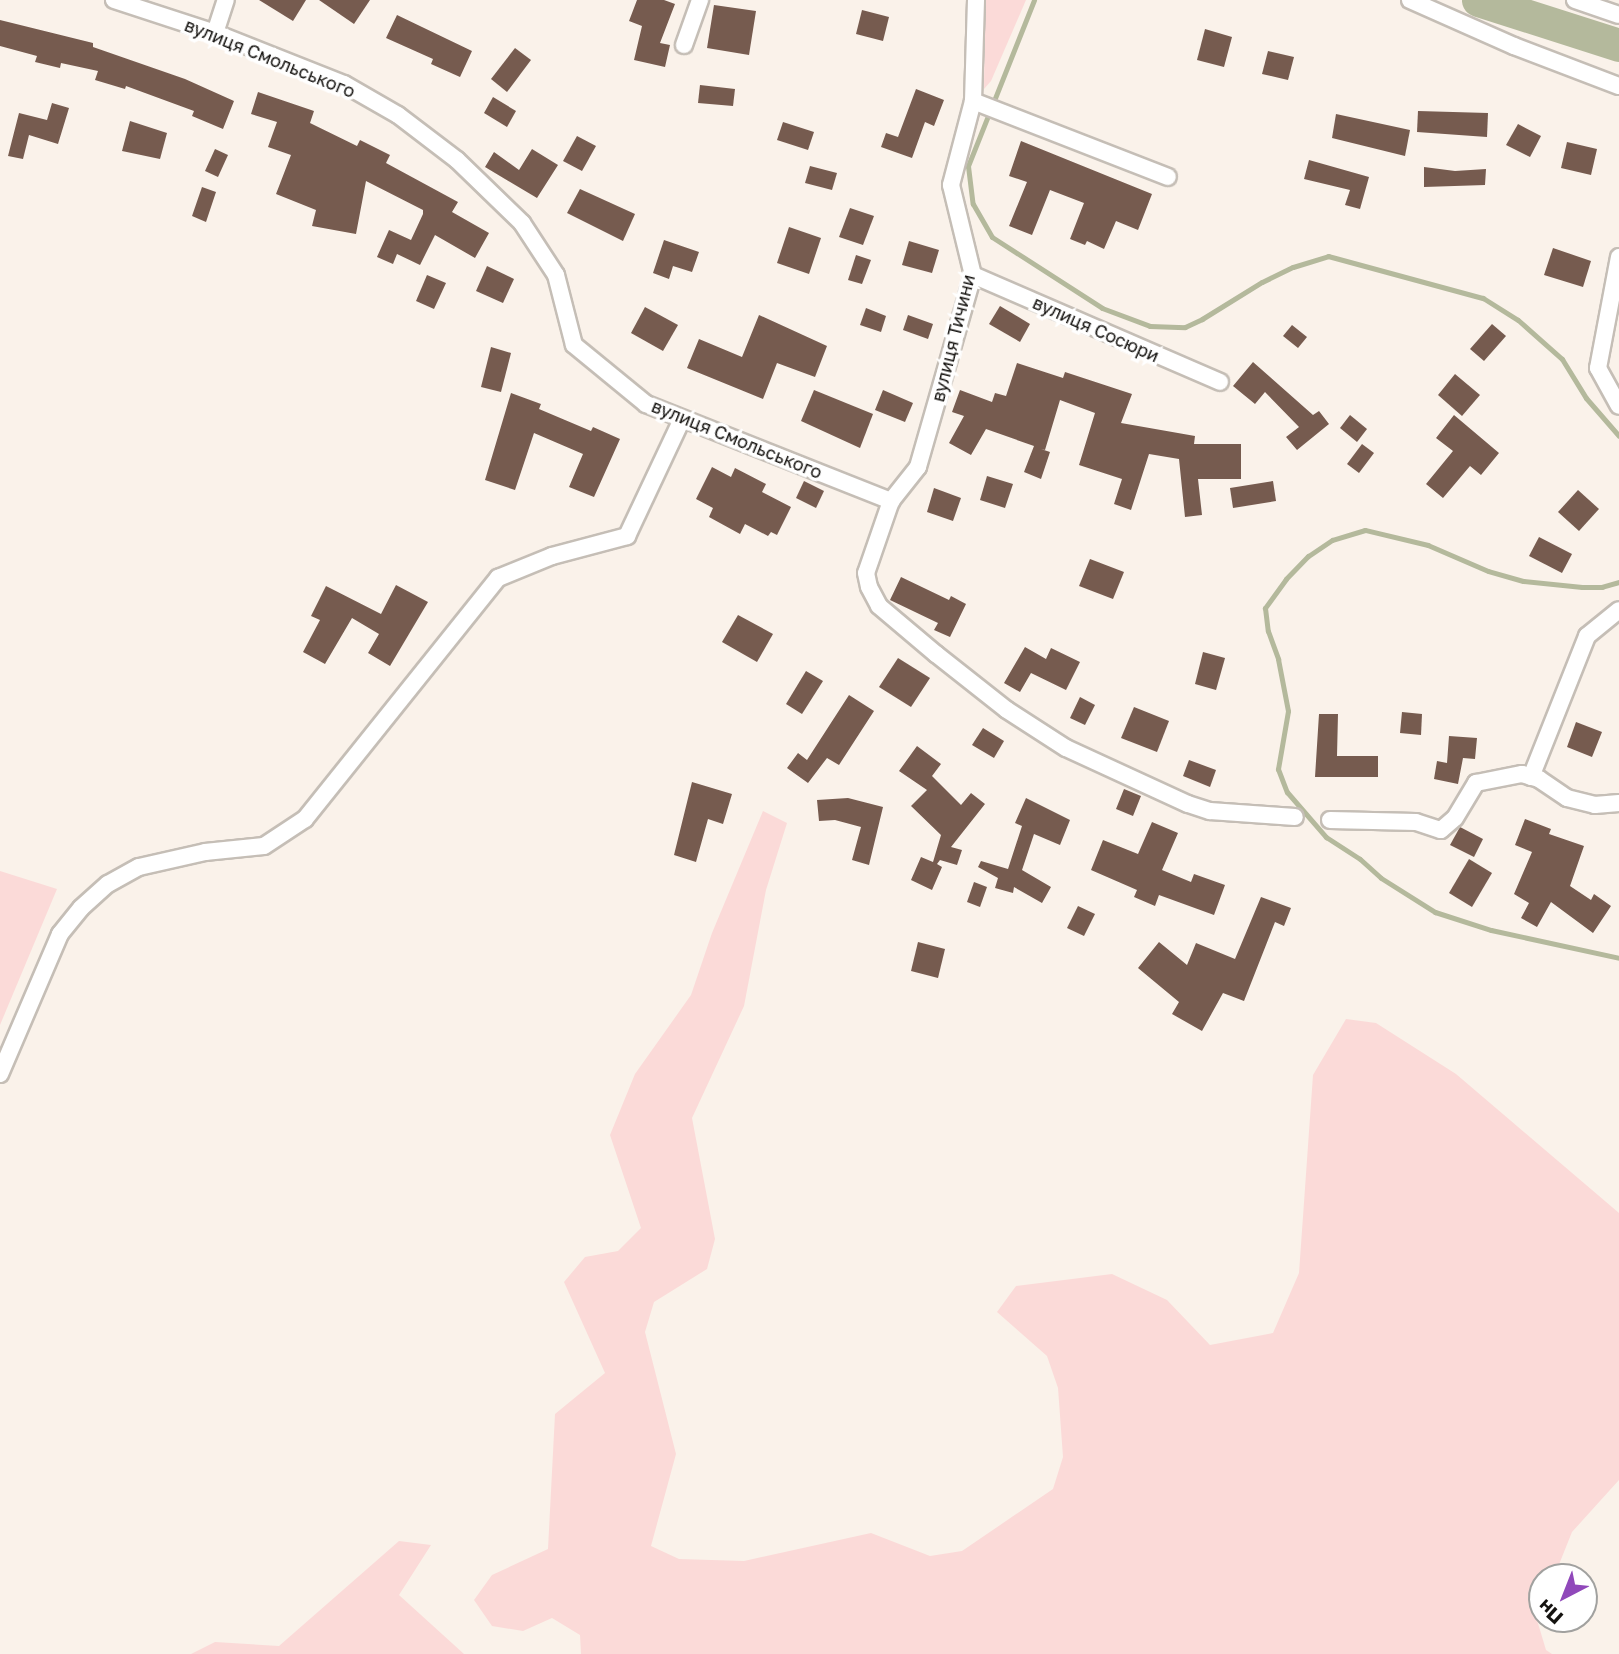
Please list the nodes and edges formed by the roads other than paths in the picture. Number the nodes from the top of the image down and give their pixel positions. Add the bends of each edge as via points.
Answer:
1 (114, 0) edge
2 (226, 0) edge
3 (700, 0) edge
4 (976, 0) edge
5 (1410, 0) edge
6 (1575, 0) edge
7 (1619, 15) edge
8 (215, 33) junction
9 (684, 44) dead end
10 (1619, 86) edge
11 (977, 102) junction
12 (1168, 177) dead end
13 (1619, 257) edge
14 (972, 275) junction
15 (1220, 382) dead end
16 (1619, 406) edge
17 (682, 419) junction
18 (891, 501) junction
19 (1619, 610) edge
20 (1531, 776) junction
21 (1619, 803) edge
22 (1295, 817) dead end
23 (1330, 820) dead end
24 (0, 1074) edge

1 - 8 street, вулиця Смольського
2 - 8 street
3 - 9 street
4 - 11 street, вулиця Тичини
5 - 10 street
6 - 7 street
8 - 17 street, вулиця Смольського via 344,84 398,115 457,160 522,223 556,275 574,345 646,404
11 - 12 street
11 - 14 street, вулиця Тичини via 951,185
13 - 16 street via 1598,368
14 - 15 street, вулиця Сосюри
14 - 18 street, вулиця Тичини via 918,467
17 - 18 street, вулиця Смольського
17 - 24 street via 628,536 552,556 498,578 305,819 264,846 205,852 139,867 108,884 81,908 60,934
18 - 22 street, вулиця Тичини via 866,573 878,606 1007,710 1066,748 1188,804 1210,811
19 - 20 street via 1587,636
20 - 21 street via 1567,798 1595,805
20 - 23 street via 1476,783 1455,818 1441,830 1416,822

